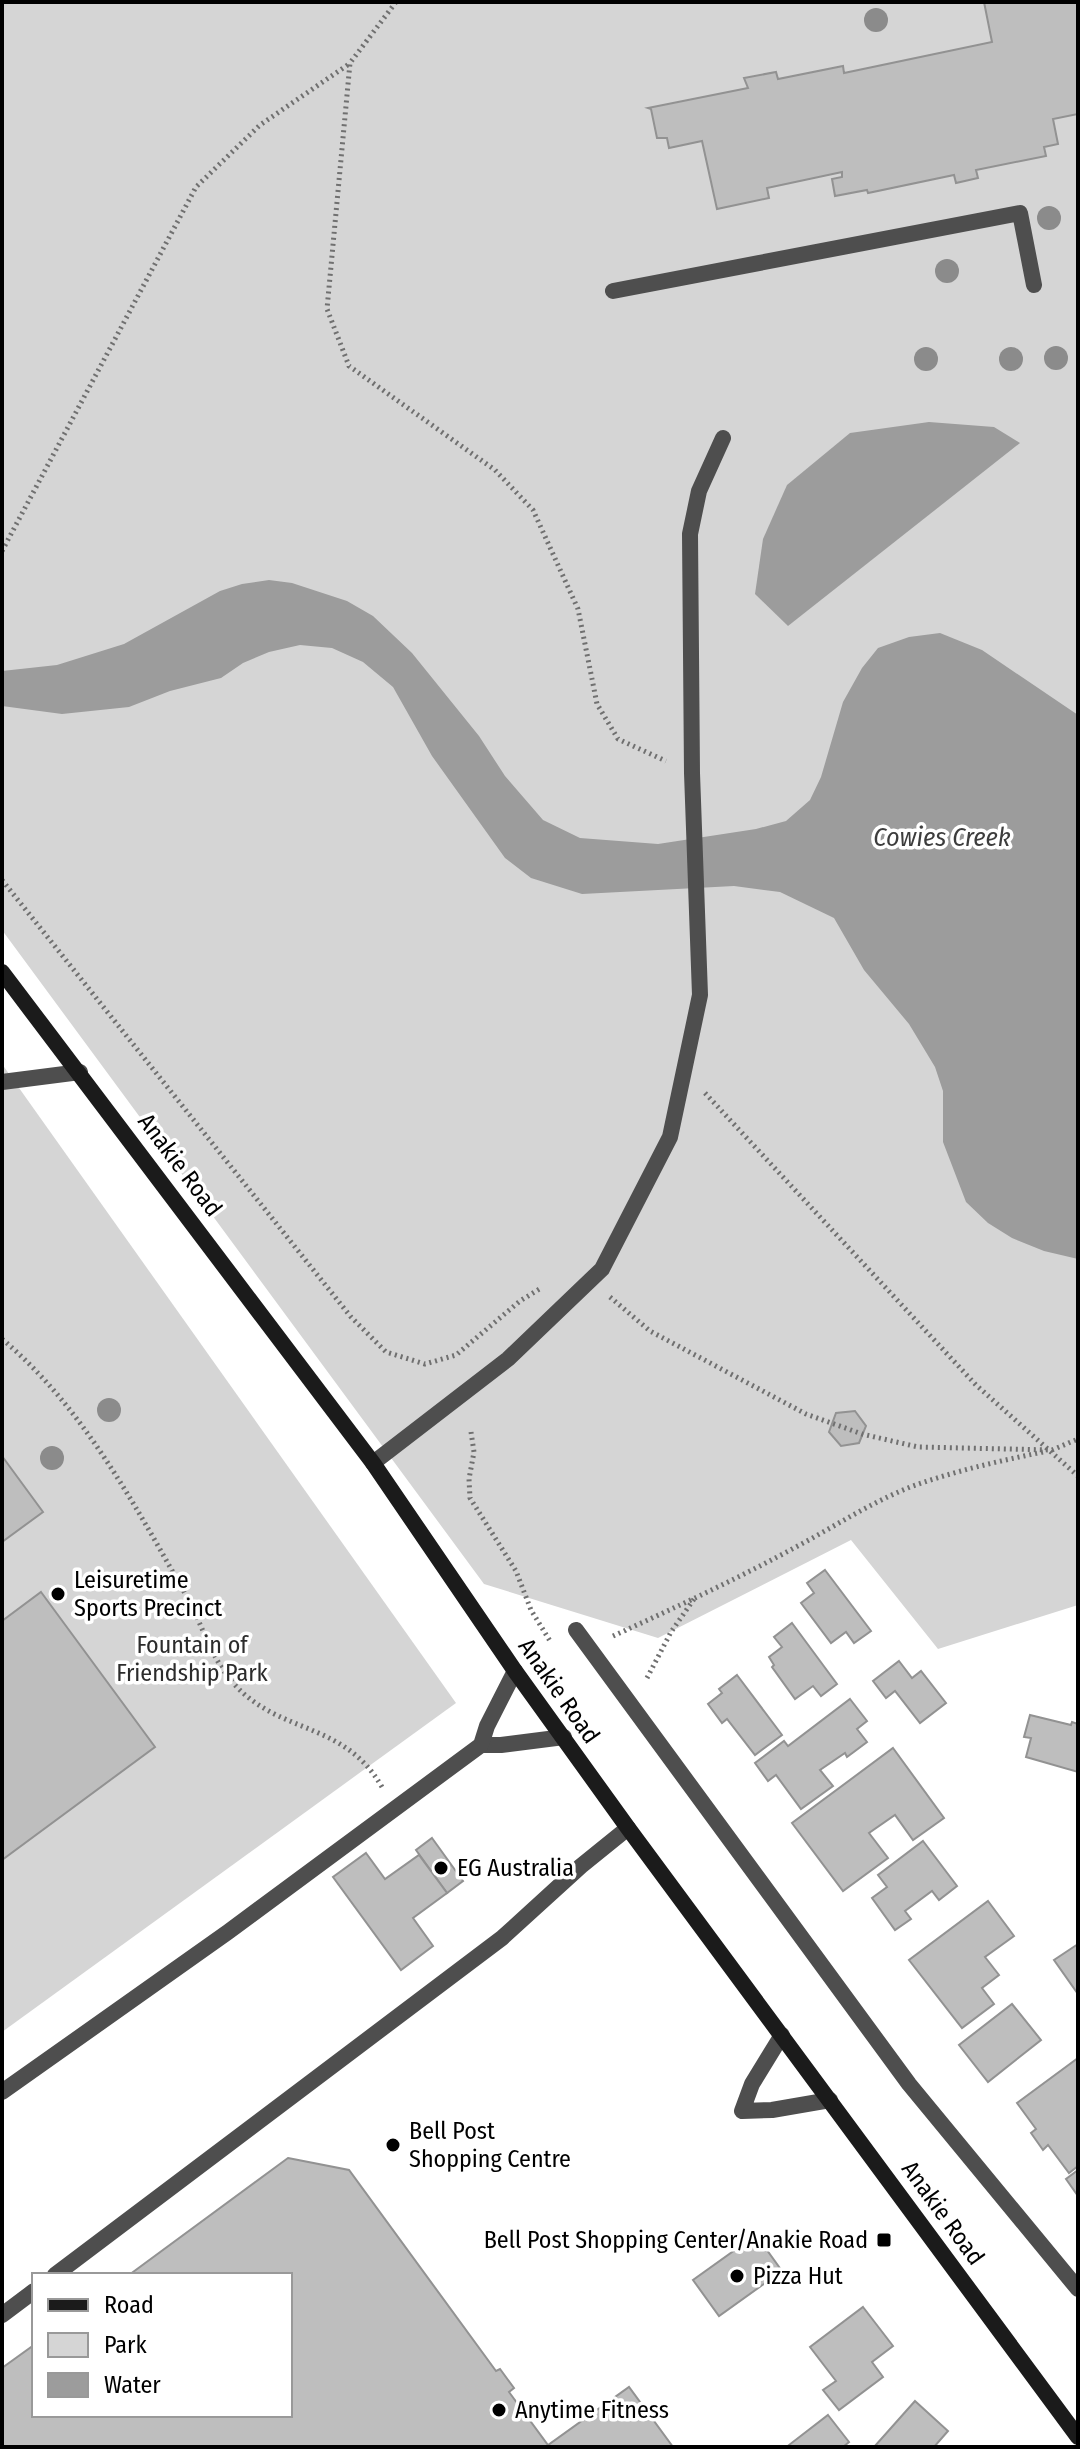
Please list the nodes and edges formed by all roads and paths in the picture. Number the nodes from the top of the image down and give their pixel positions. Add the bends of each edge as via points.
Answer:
1 (396, 2) edge
2 (350, 63) junction
3 (1034, 285) dead end
4 (613, 291) dead end
5 (723, 438) dead end
6 (2, 551) edge
7 (692, 773) junction
8 (2, 880) edge
9 (3, 978) edge
10 (80, 1072) junction
11 (2, 1082) edge
12 (704, 1092) dead end
13 (590, 1280) junction
14 (542, 1287) dead end
15 (2, 1339) edge
16 (1078, 1439) edge
17 (1052, 1450) junction
18 (373, 1463) junction
19 (1078, 1476) edge
20 (695, 1598) junction
21 (576, 1630) dead end
22 (589, 1647) junction
23 (515, 1671) junction
24 (647, 1678) dead end
25 (564, 1737) junction
26 (481, 1745) junction
27 (395, 1809) junction
28 (628, 1828) junction
29 (782, 2035) junction
30 (2, 2092) edge
31 (830, 2100) junction
32 (58, 2273) edge
33 (1078, 2289) edge
34 (32, 2292) edge
35 (2, 2315) edge
36 (1078, 2437) edge

1 - 2 path
2 - 6 path via 260,125 196,187
2 - 7 path via 327,309 349,366 495,470 533,510 578,609 597,704 618,739
3 - 4 street via 1020,213
5 - 7 street via 699,491 690,534
7 - 13 street via 700,995 670,1137 602,1269
8 - 14 path via 351,1317 386,1352 425,1364 456,1355
9 - 10 main road, Anakie Road
10 - 11 street
10 - 18 main road, Anakie Road
12 - 17 path via 976,1385
13 - 17 path via 650,1331 806,1414 918,1447
13 - 18 street via 508,1359
15 - 27 path via 30,1362 102,1452 197,1615 214,1658 236,1686 262,1708 352,1750 371,1767
16 - 17 path
17 - 19 path
17 - 20 path via 912,1487 858,1510
18 - 23 main road, Anakie Road
20 - 22 path
20 - 24 path
21 - 22 street, Anakie Road
22 - 33 street, Anakie Road via 909,2084
23 - 25 main road, Anakie Road
23 - 26 street
25 - 26 street
25 - 28 main road, Anakie Road
26 - 27 street
27 - 30 street
28 - 29 main road, Anakie Road
28 - 32 street via 502,1938
29 - 31 main road, Anakie Road
29 - 31 street via 742,2111
31 - 36 main road, Anakie Road
34 - 35 street

